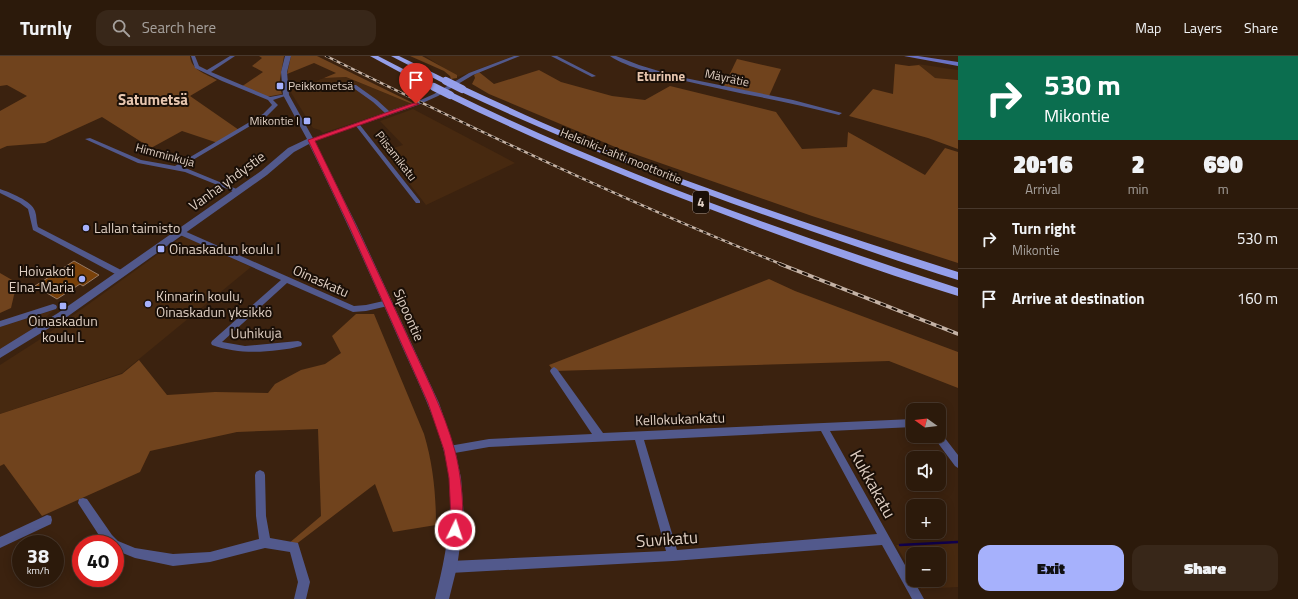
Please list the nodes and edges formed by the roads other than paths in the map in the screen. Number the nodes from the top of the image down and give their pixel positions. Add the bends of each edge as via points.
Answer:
1 (193, 56) edge
2 (233, 56) edge
3 (288, 56) edge
4 (373, 56) edge
5 (394, 56) edge
6 (518, 56) edge
7 (553, 56) edge
8 (612, 56) edge
9 (908, 56) edge
10 (958, 64) edge
11 (207, 72) junction
12 (594, 76) dead end
13 (354, 86) dead end
14 (286, 96) junction
15 (270, 99) junction
16 (840, 113) dead end
17 (389, 114) junction
18 (357, 124) junction
19 (88, 139) dead end
20 (311, 140) junction
21 (176, 168) junction
22 (0, 191) edge
23 (238, 191) junction
24 (418, 202) dead end
25 (180, 232) junction
26 (120, 273) junction
27 (958, 276) edge
28 (286, 280) junction
29 (958, 292) edge
30 (388, 303) junction
31 (53, 307) dead end
32 (0, 324) edge
33 (298, 344) dead end
34 (0, 354) edge
35 (554, 371) dead end
36 (906, 423) edge
37 (823, 427) junction
38 (638, 435) junction
39 (600, 437) junction
40 (943, 443) edge
41 (449, 450) junction
42 (958, 463) edge
43 (260, 475) dead end
44 (83, 504) dead end
45 (47, 520) dead end
46 (105, 535) edge
47 (885, 539) junction
48 (0, 543) edge
49 (264, 543) junction
50 (124, 548) edge
51 (673, 556) junction
52 (450, 567) junction
53 (300, 599) edge
54 (442, 599) edge
55 (918, 599) edge

1 - 11 street via 197,67
2 - 11 street
3 - 14 street, Sipoontie via 284,72
4 - 29 highway, Helsinki-Lahti moottoritie / 4, bridge via 526,132 668,190 787,234
5 - 27 highway, Helsinki-Lahti moottoritie / 4, bridge via 540,125 678,180 791,221
6 - 17 street via 470,74 436,95
7 - 12 street
8 - 16 street, Mäyrätie via 636,67 672,77
9 - 10 main road
11 - 15 street
13 - 17 street
14 - 15 street
14 - 20 street, Sipoontie
15 - 21 street via 275,105 264,115
17 - 18 street
18 - 20 street
18 - 24 street, Piisamikatu
19 - 21 street, Himminkuja via 140,162
20 - 23 street, Vanha yhdystie via 291,150
20 - 30 street, Sipoontie
21 - 23 street, Himminkuja
22 - 26 street via 30,206 35,228
23 - 25 street, Vanha yhdystie
25 - 26 street, Vanha yhdystie
25 - 28 street, Oinaskatu
26 - 34 street, Vanha yhdystie via 61,316
28 - 30 street, Oinaskatu via 353,309
28 - 33 street, Uuhikuja via 215,343 225,347 249,349
30 - 41 street, Sipoontie via 433,403
31 - 32 street
35 - 39 street
36 - 37 street, Kellokukankatu
37 - 38 street, Kellokukankatu
37 - 47 street, Kukkakatu
38 - 39 street, Kellokukankatu
38 - 51 street
39 - 41 street, Kellokukankatu via 489,443
40 - 42 street
41 - 52 street, Sipoontie via 455,478 457,518
43 - 49 street
44 - 46 street
45 - 48 street
47 - 51 street, Suvikatu
47 - 55 street, Kukkakatu
49 - 50 street via 210,557 173,560 135,553
49 - 53 street via 294,547 304,582
51 - 52 street, Suvikatu
52 - 54 street, Sipoontie

